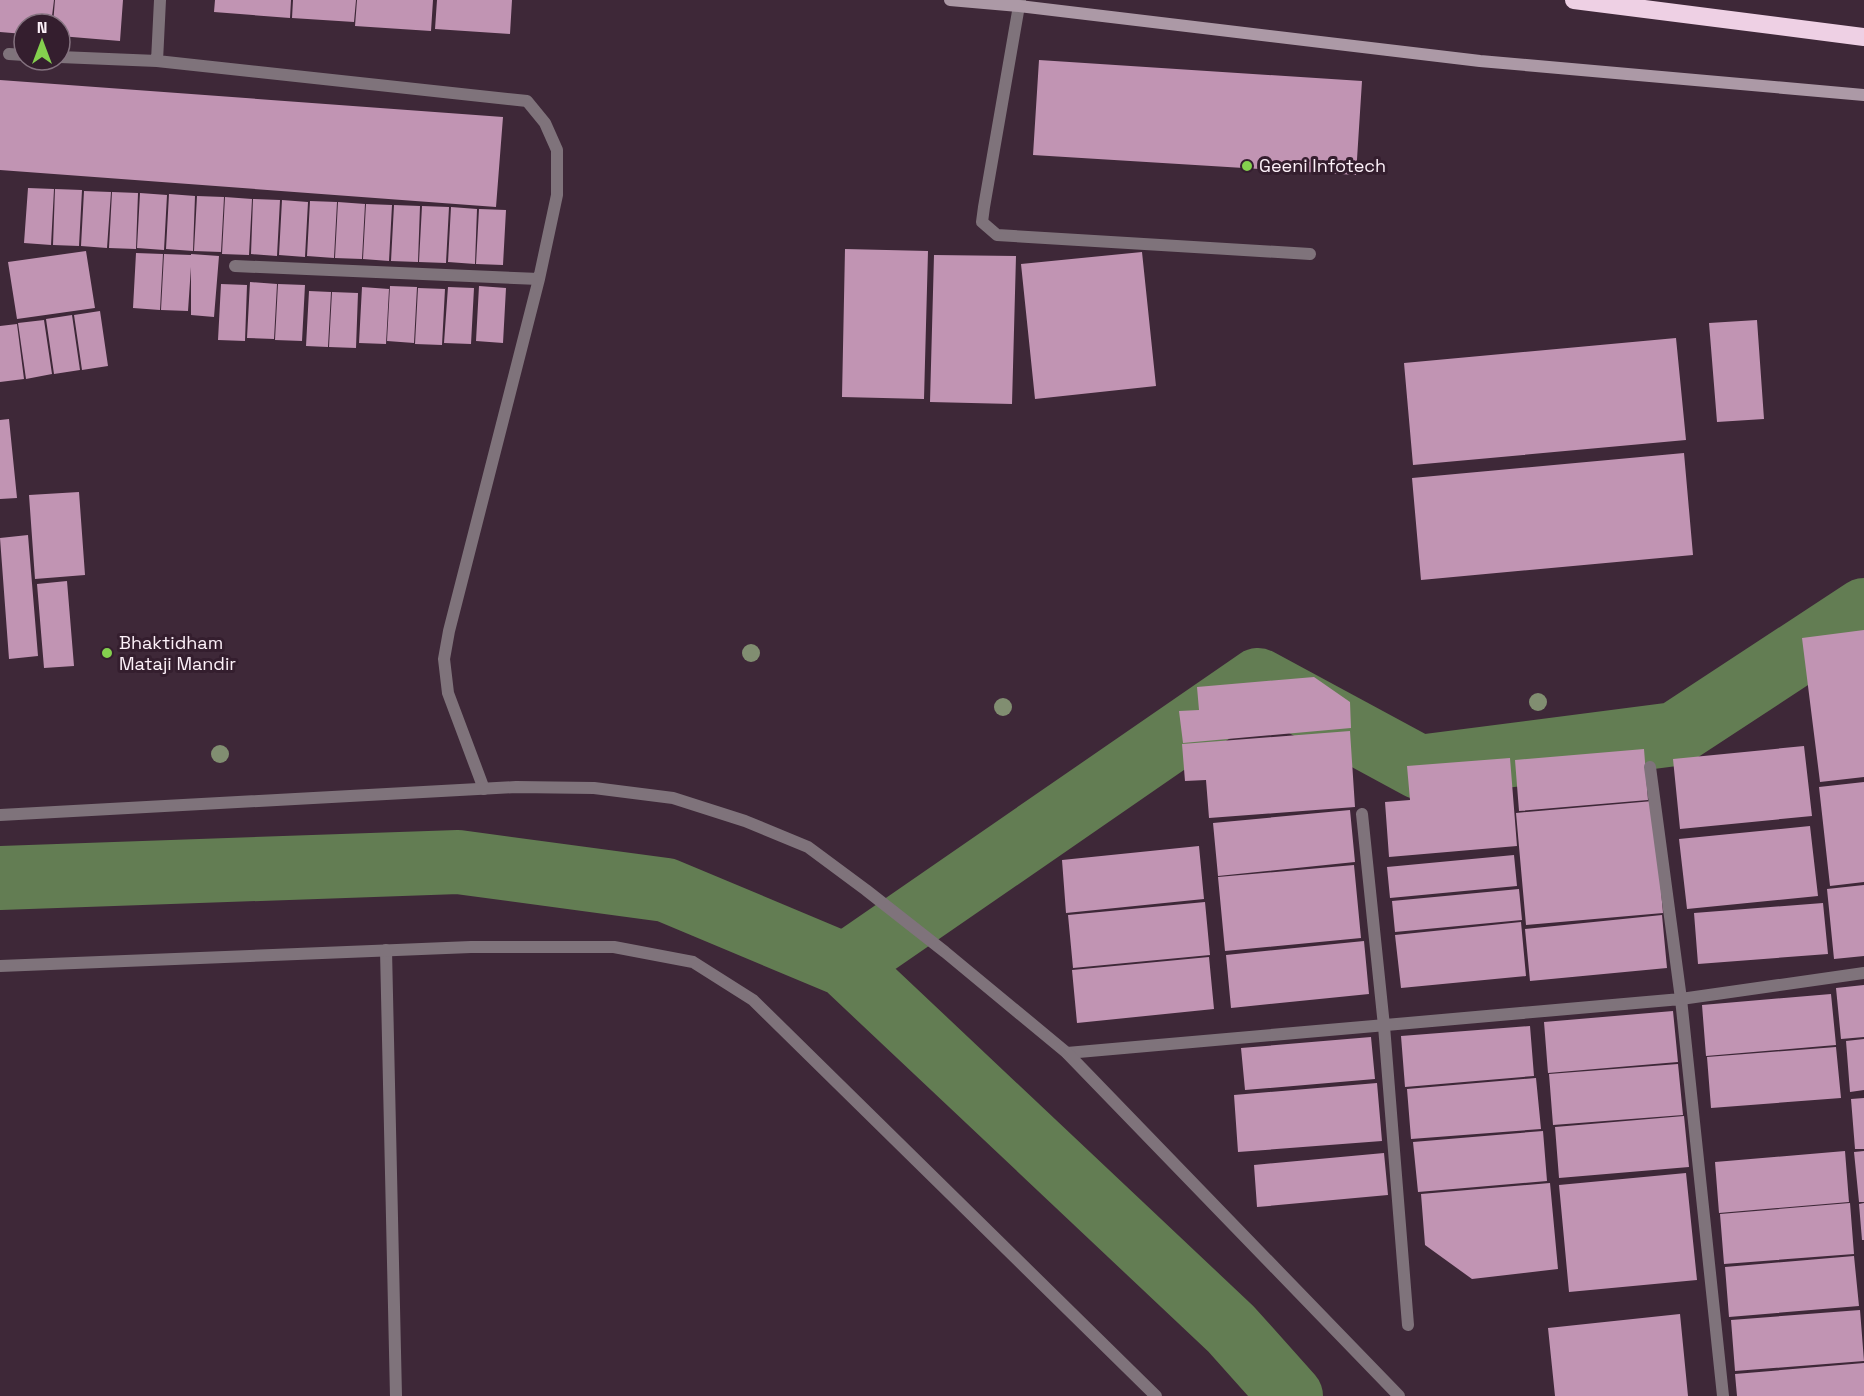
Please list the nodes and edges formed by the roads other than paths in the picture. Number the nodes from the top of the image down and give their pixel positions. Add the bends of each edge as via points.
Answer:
1 (160, 0) edge
2 (950, 0) edge
3 (1574, 0) edge
4 (1019, 3) edge
5 (1864, 37) edge
6 (9, 54) dead end
7 (12, 54) edge
8 (72, 57) edge
9 (157, 61) junction
10 (1864, 95) edge
11 (1310, 254) dead end
12 (235, 266) dead end
13 (539, 279) junction
14 (1650, 767) dead end
15 (484, 789) junction
16 (1362, 814) dead end
17 (0, 815) edge
18 (386, 950) junction
19 (0, 966) edge
20 (1864, 973) edge
21 (1681, 999) junction
22 (1384, 1026) junction
23 (1067, 1053) junction
24 (1408, 1325) dead end
25 (396, 1396) edge
26 (1155, 1396) edge
27 (1399, 1396) edge
28 (1723, 1396) edge

1 - 9 street
2 - 4 street
3 - 5 highway
4 - 10 street via 1480,61
4 - 11 street via 982,222 997,235
6 - 7 street
8 - 9 street
9 - 13 street via 527,101 545,123 557,150 557,195
12 - 13 street
13 - 15 street via 444,659 448,693
14 - 21 street
15 - 17 street
15 - 23 street via 594,788 673,798 745,821 808,848 945,952
16 - 22 street
18 - 19 street
18 - 25 street
18 - 26 street via 614,946 693,962 753,1000
20 - 21 street
21 - 22 street
21 - 28 street
22 - 23 street
22 - 24 street
23 - 27 street

